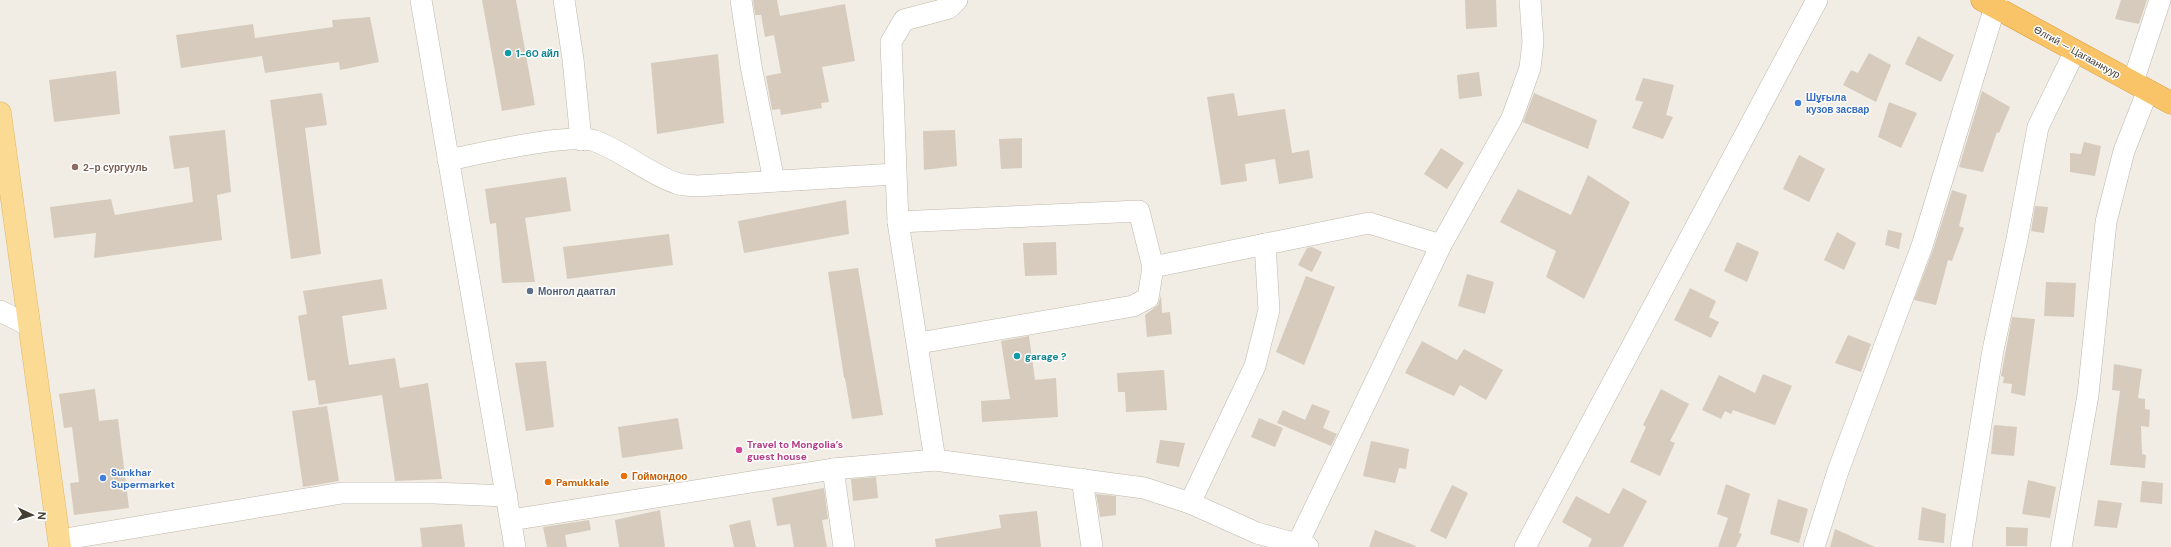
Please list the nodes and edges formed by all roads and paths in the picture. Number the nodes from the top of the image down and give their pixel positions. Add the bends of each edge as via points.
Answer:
1 (421, 0) edge
2 (564, 0) edge
3 (741, 0) edge
4 (957, 0) edge
5 (1530, 0) edge
6 (1817, 0) edge
7 (2160, 0) edge
8 (1991, 2) edge
9 (2075, 51) junction
10 (2141, 86) junction
11 (2171, 103) edge
12 (0, 114) edge
13 (581, 140) junction
14 (448, 160) junction
15 (895, 174) junction
16 (774, 181) junction
17 (898, 222) junction
18 (1265, 244) junction
19 (1441, 245) junction
20 (1153, 267) junction
21 (0, 311) edge
22 (28, 325) junction
23 (918, 343) junction
24 (935, 460) junction
25 (833, 468) junction
26 (1082, 479) junction
27 (507, 496) junction
28 (1190, 503) junction
29 (511, 520) junction
30 (60, 544) edge
31 (1303, 545) edge
32 (515, 547) edge
33 (844, 547) edge
34 (1092, 547) edge
35 (1525, 547) edge
36 (1814, 547) edge
37 (1961, 547) edge
38 (2061, 547) edge

1 - 14 street
2 - 13 street
3 - 16 street via 751,66
4 - 15 street via 950,8 904,20 891,42
5 - 19 street via 1533,42 1530,68 1522,93 1512,118
6 - 35 street
7 - 10 street
8 - 9 highway, Өлгий — Цагааннуур
8 - 36 street via 1922,246 1838,471
9 - 10 highway, Өлгий — Цагааннуур
9 - 37 street via 2038,127 2017,239 1992,350
10 - 11 highway, Өлгий — Цагааннуур
10 - 38 street via 2106,222 2088,394
12 - 22 main road
13 - 14 street via 564,140
13 - 16 street via 593,141 621,152 656,174 678,184 697,186
14 - 27 street
15 - 16 street
15 - 17 street
17 - 20 street via 1139,212
17 - 23 street
18 - 19 street via 1369,223
18 - 20 street
18 - 28 street via 1269,310 1255,366
19 - 31 street
20 - 23 street via 1148,298 1133,306
21 - 22 street
22 - 30 main road
23 - 24 street
24 - 25 street
24 - 26 street
25 - 29 street
25 - 33 street
26 - 28 street via 1144,488
26 - 34 street
27 - 29 street
27 - 30 street via 434,492 342,493
28 - 31 street via 1257,533
29 - 32 street

